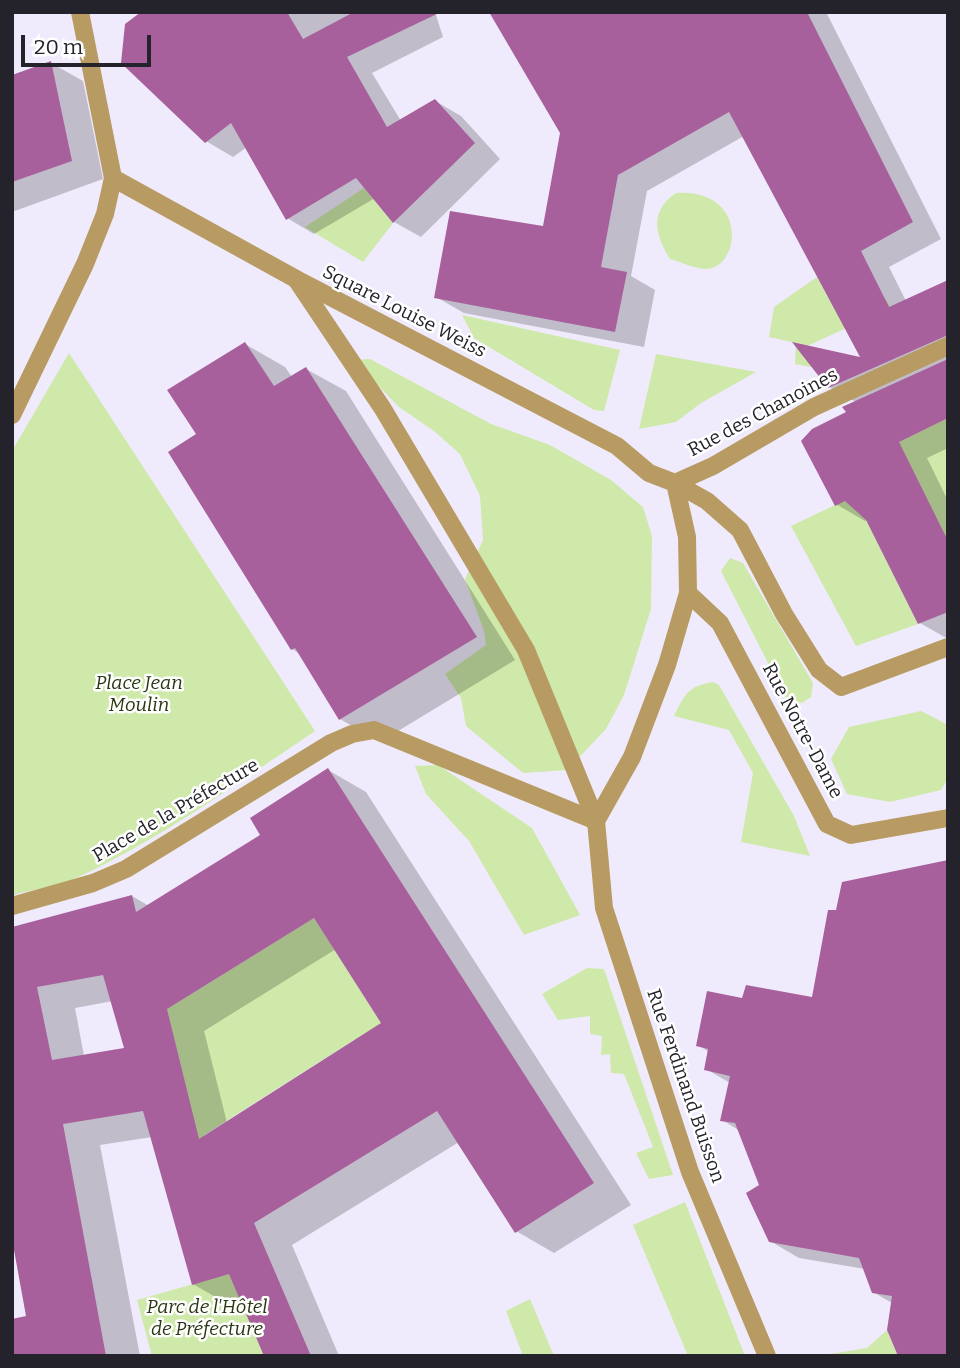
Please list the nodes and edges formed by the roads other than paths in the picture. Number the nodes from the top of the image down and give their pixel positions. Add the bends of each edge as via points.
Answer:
1 (79, 12) edge
2 (113, 178) junction
3 (296, 279) junction
4 (948, 346) edge
5 (12, 415) edge
6 (675, 483) junction
7 (688, 593) junction
8 (948, 647) edge
9 (948, 818) edge
10 (596, 821) junction
11 (12, 906) edge
12 (767, 1356) edge

1 - 2 street
2 - 3 street, Square Louise Weiss
2 - 5 street via 85,264
3 - 6 street, Square Louise Weiss via 617,446 649,474
3 - 10 street, Rue Ferdinand Buisson via 383,409 526,650
4 - 6 street, Rue des Chanoines via 814,407
6 - 7 street via 687,537
6 - 8 street via 707,501 740,530 819,670 841,687
7 - 9 street, Rue Notre-Dame via 720,622 827,824 851,835
7 - 10 street via 667,666 632,757
10 - 11 street, Place de la Préfecture via 374,730 331,743 126,869
10 - 12 street, Rue Ferdinand Buisson via 604,908 690,1172

